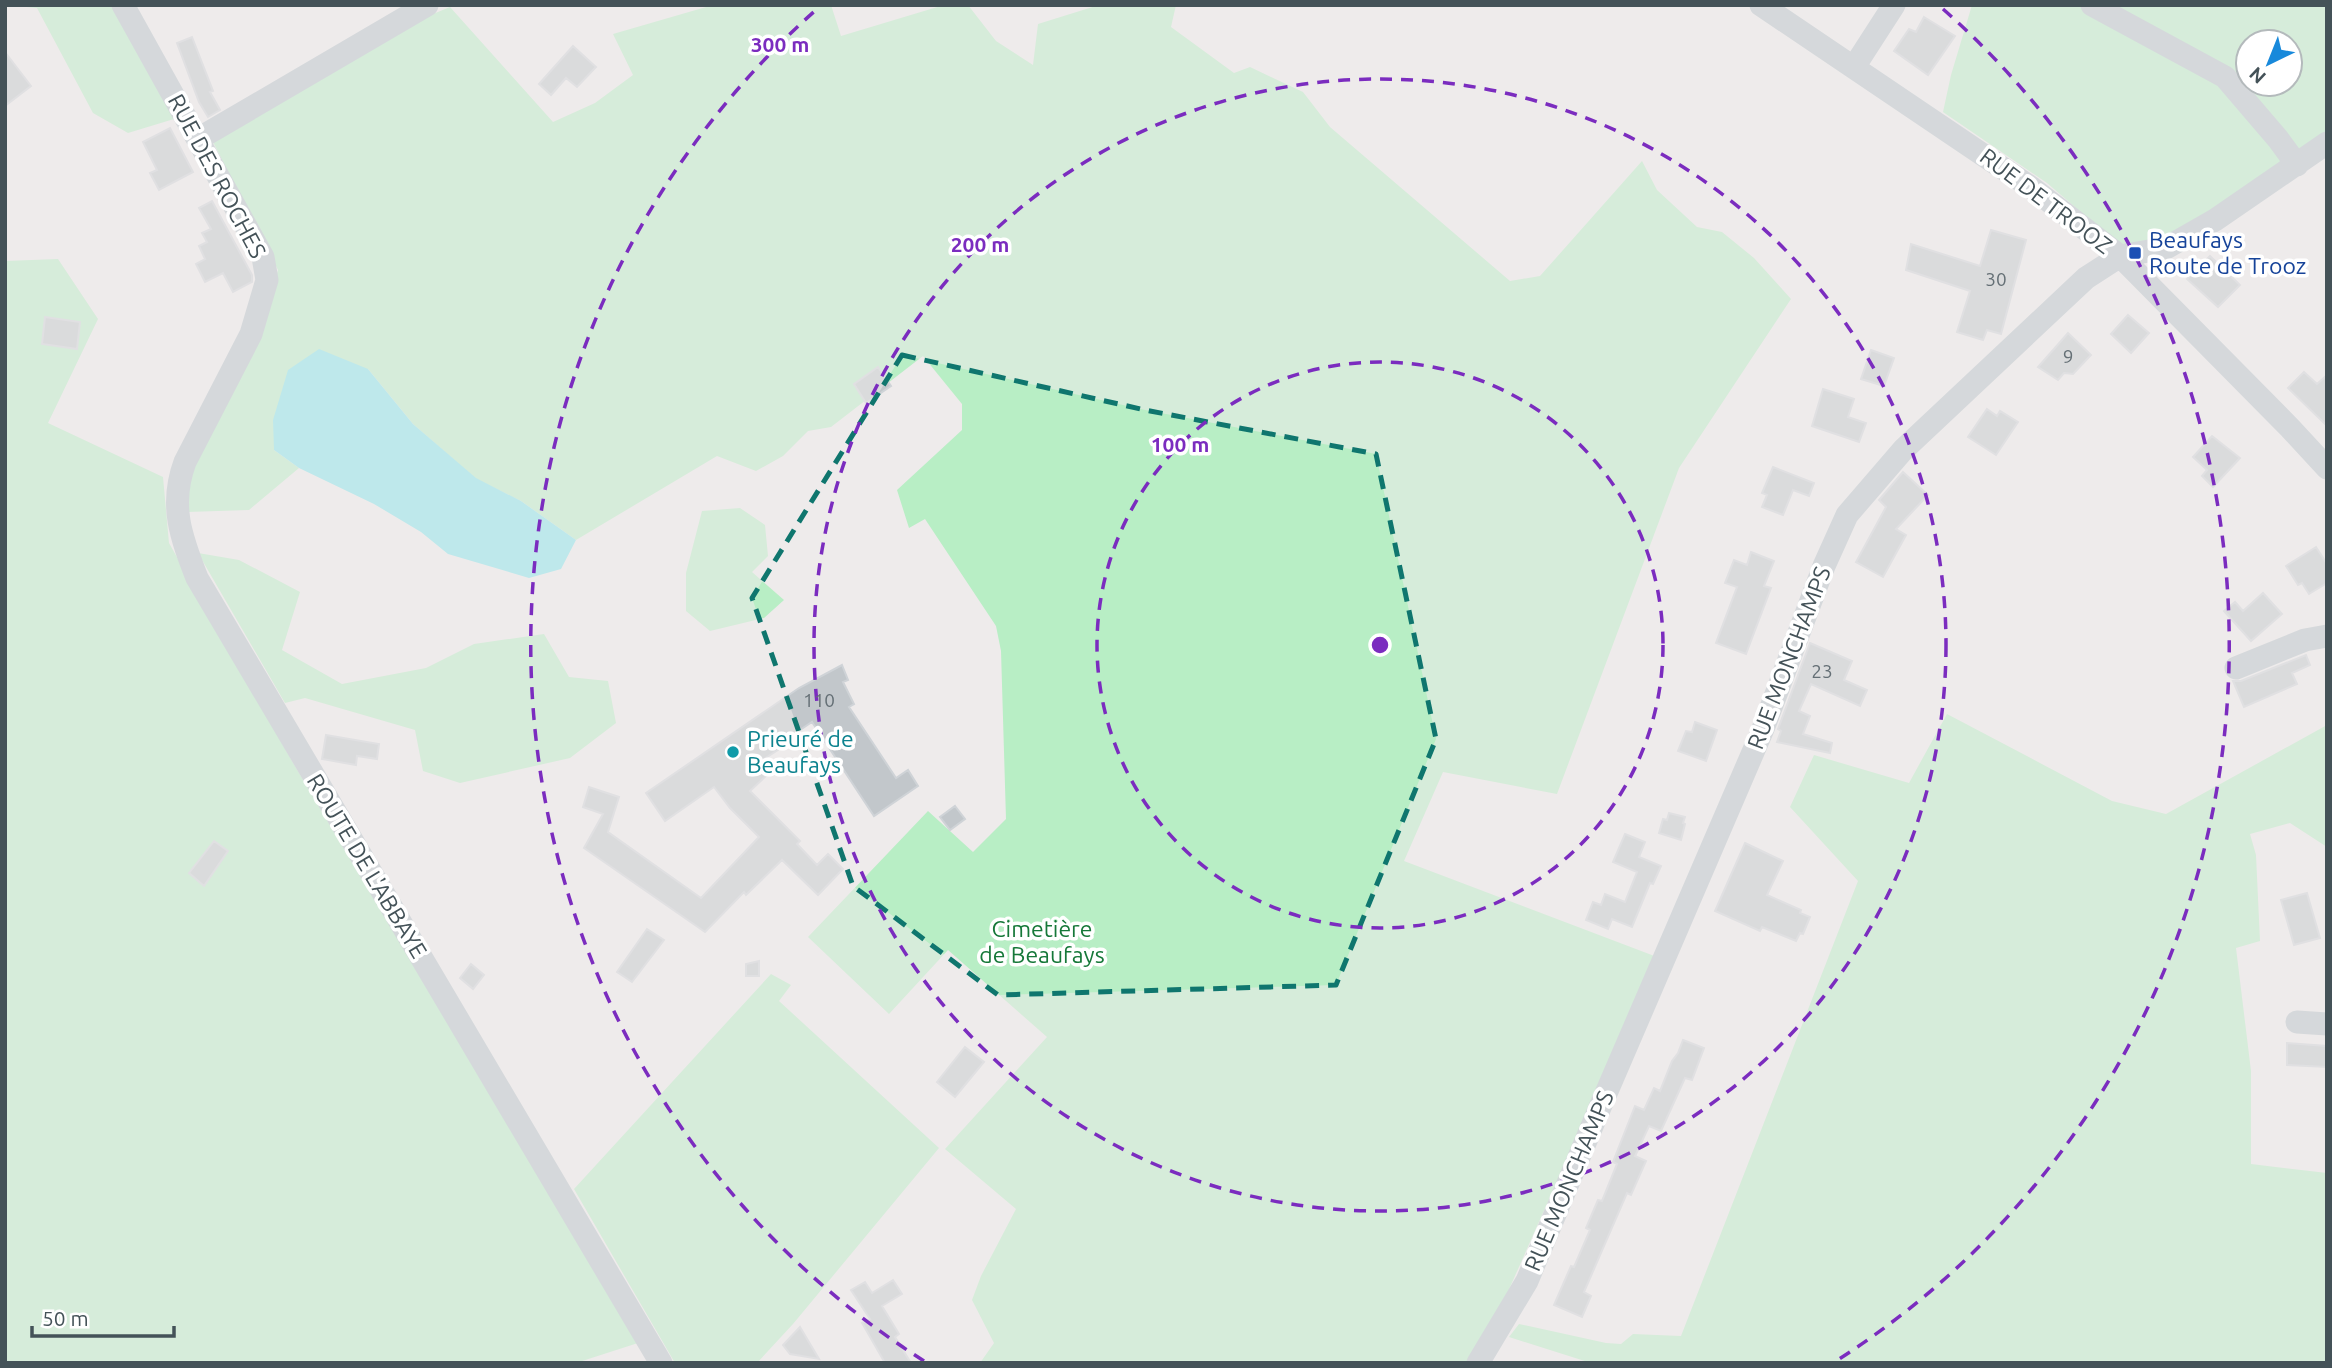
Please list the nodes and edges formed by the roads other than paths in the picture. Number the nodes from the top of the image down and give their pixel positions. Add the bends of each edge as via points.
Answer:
1 (123, 5) edge
2 (428, 5) edge
3 (1760, 5) edge
4 (1894, 5) edge
5 (2092, 5) edge
6 (1854, 67) junction
7 (198, 139) junction
8 (2327, 144) edge
9 (2297, 165) junction
10 (2120, 256) junction
11 (241, 354) joint
12 (2327, 468) edge
13 (2327, 636) edge
14 (2236, 668) dead end
15 (2297, 1022) dead end
16 (2327, 1024) edge
17 (661, 1363) edge
18 (1478, 1363) edge

1 - 7 street, RUE DES ROCHES
2 - 7 street
3 - 6 street, RUE DE TROOZ
4 - 6 street
5 - 9 street via 2225,77
6 - 10 street, RUE DE TROOZ via 2032,188
7 - 11 street, RUE DES ROCHES via 263,257 268,280
8 - 9 street, RUE MONCHAMPS
9 - 10 street, RUE MONCHAMPS via 2166,248
10 - 12 street, RUE DE TROOZ
10 - 18 street, RUE MONCHAMPS via 2086,278 1998,358 1903,450 1847,515 1763,729 1527,1281
11 - 17 street, ROUTE DE L'ABBAYE via 179,479 177,512 197,578
13 - 14 street via 2305,640
15 - 16 street

